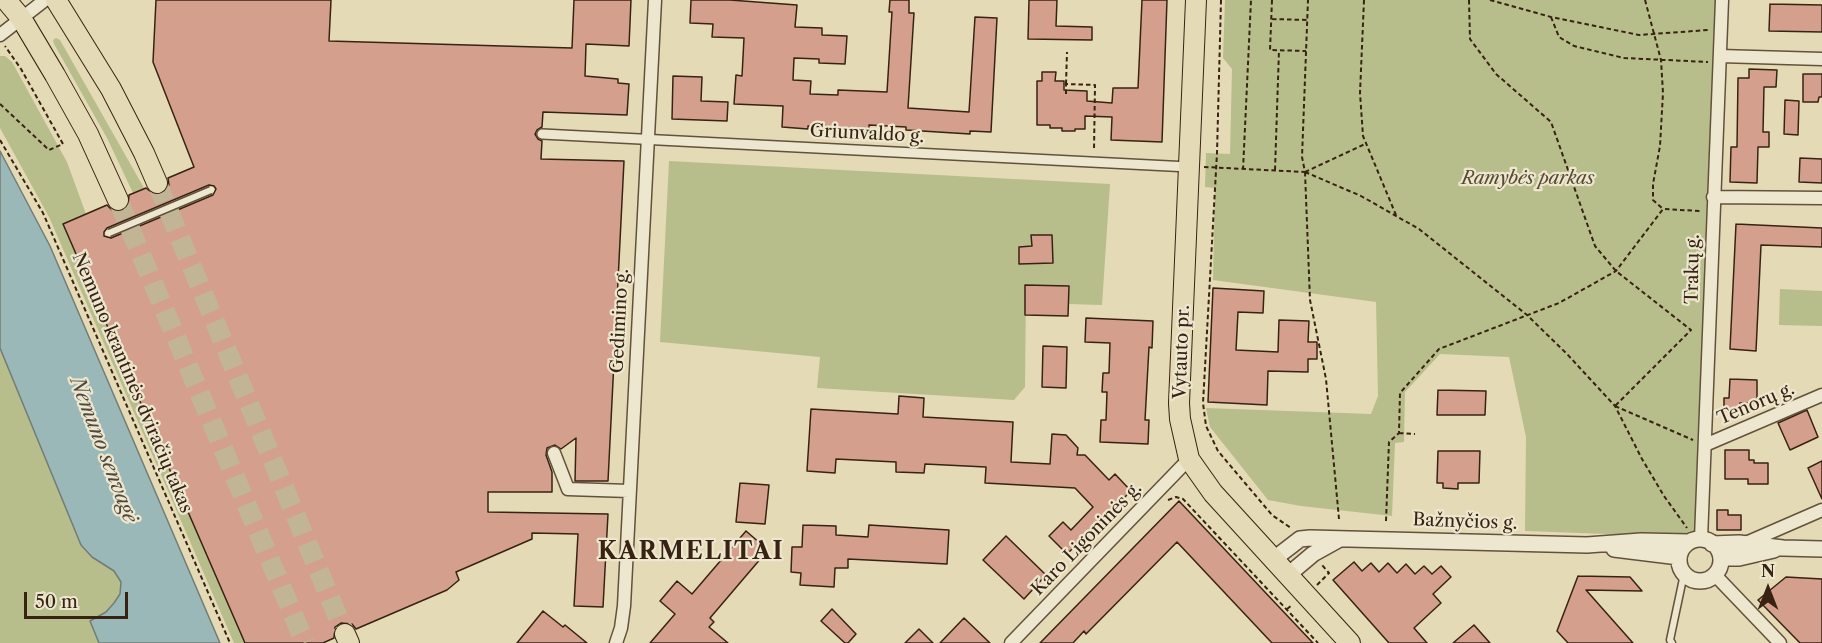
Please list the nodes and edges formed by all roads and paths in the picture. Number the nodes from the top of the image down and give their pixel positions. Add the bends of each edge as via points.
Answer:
1 (6, 0) edge
2 (45, 0) edge
3 (56, 0) edge
4 (655, 0) edge
5 (1196, 0) edge
6 (1221, 0) edge
7 (1251, 0) edge
8 (1272, 0) edge
9 (1308, 0) edge
10 (1364, 0) edge
11 (1469, 0) edge
12 (1490, 0) edge
13 (1646, 0) edge
14 (1722, 0) edge
15 (1551, 17) junction
16 (21, 18) junction
17 (1272, 19) junction
18 (1307, 20) junction
19 (1721, 30) junction
20 (1656, 34) junction
21 (0, 37) edge
22 (1279, 50) junction
23 (1306, 51) junction
24 (1067, 52) dead end
25 (1720, 59) junction
26 (1822, 59) edge
27 (1662, 60) junction
28 (1066, 84) junction
29 (1066, 94) dead end
30 (0, 104) edge
31 (542, 134) dead end
32 (648, 138) junction
33 (0, 140) edge
34 (1366, 144) junction
35 (1094, 162) junction
36 (1189, 167) junction
37 (1215, 168) junction
38 (1243, 170) junction
39 (1275, 170) junction
40 (1305, 172) junction
41 (157, 183) tunnel mouth
42 (211, 190) dead end
43 (1713, 197) junction
44 (1822, 198) edge
45 (118, 200) tunnel mouth
46 (1663, 209) junction
47 (1713, 211) junction
48 (1396, 216) junction
49 (109, 233) dead end
50 (1616, 271) junction
51 (1527, 315) junction
52 (1822, 395) edge
53 (1616, 406) junction
54 (1399, 433) junction
55 (1415, 434) dead end
56 (1705, 445) junction
57 (554, 453) dead end
58 (1189, 459) junction
59 (1160, 489) junction
60 (629, 491) junction
61 (1822, 510) edge
62 (1339, 519) dead end
63 (1386, 521) dead end
64 (1291, 528) dead end
65 (1341, 538) junction
66 (1698, 539) junction
67 (1746, 543) junction
68 (1587, 545) junction
69 (1783, 548) junction
70 (1822, 549) edge
71 (1679, 557) junction
72 (1721, 558) junction
73 (1274, 559) junction
74 (1684, 574) junction
75 (1288, 575) junction
76 (1715, 575) junction
77 (230, 643) edge
78 (616, 643) edge
79 (1011, 643) edge
80 (1318, 643) edge
81 (1350, 643) edge
82 (1672, 643) edge
83 (1780, 643) edge

1 - 16 main road
2 - 16 street
3 - 41 main road via 111,89
4 - 32 street, Gedimino g.
5 - 36 main road, Vytauto pr.
6 - 37 path
7 - 38 path
8 - 17 path
9 - 18 path
10 - 34 path via 1360,93
11 - 50 path via 1470,39 1496,74 1551,122 1595,246
12 - 15 path
13 - 20 path
14 - 19 street, Trakų g.
15 - 20 path via 1639,35
15 - 27 path via 1559,37 1574,46 1624,58
16 - 21 street
16 - 45 main road via 88,134
17 - 18 path
17 - 22 path via 1270,50
18 - 23 path
19 - 20 path
19 - 25 street, Trakų g.
20 - 27 path
21 - 30 path via 63,144 49,150
22 - 23 path
22 - 39 path
23 - 40 path via 1302,157
24 - 28 path
25 - 26 street
25 - 27 path
25 - 43 street, Trakų g.
27 - 46 path via 1663,93 1653,200
28 - 29 path
28 - 35 path via 1095,85
31 - 32 street, Griunvaldo g.
32 - 35 street, Griunvaldo g.
32 - 60 street, Gedimino g.
33 - 77 path, Nemuno krantinės dviračių takas via 43,213
34 - 40 path
34 - 48 path
35 - 36 street, Griunvaldo g.
36 - 37 path
36 - 58 main road, Vytauto pr. via 1179,403
37 - 38 path
37 - 64 path via 1203,403 1206,426 1218,451 1272,514
38 - 39 path
39 - 40 path
40 - 48 path
40 - 62 path via 1310,300 1326,379
42 - 49 lane, bridge
43 - 44 street
43 - 47 street, Trakų g.
46 - 47 path
46 - 50 path
47 - 56 street, Trakų g.
48 - 51 path via 1419,229
50 - 51 path via 1559,303
50 - 53 path via 1690,330
51 - 53 path
51 - 54 path via 1438,349 1400,393
52 - 56 street, Tenorų g.
53 - 56 path
53 - 66 path via 1664,496
54 - 55 path
54 - 63 path via 1389,442
56 - 66 street, Trakų g.
57 - 60 street via 568,489
58 - 59 street, Karo Ligoninės g.
58 - 73 main road, Vytauto pr. via 1213,493
59 - 79 street, Karo Ligoninės g.
59 - 80 path via 1169,500 1183,499
60 - 78 street, Gedimino g. via 624,606
61 - 67 street, Bažnyčios g.
65 - 68 street, Bažnyčios g.
65 - 73 street, Bažnyčios g. via 1300,539
65 - 75 street
66 - 67 street, Bažnyčios g.
66 - 68 street, Bažnyčios g.
66 - 71 street via 1684,546
66 - 72 street via 1716,548
67 - 69 street, Bažnyčios g.
68 - 71 street, Bažnyčios g.
69 - 70 street, Bažnyčios g.
69 - 72 street, Bažnyčios g.
71 - 74 street
72 - 76 street
73 - 75 main road, Vytauto pr.
74 - 76 street via 1699,582
74 - 82 lane
75 - 81 main road, Vytauto pr.
76 - 83 street

